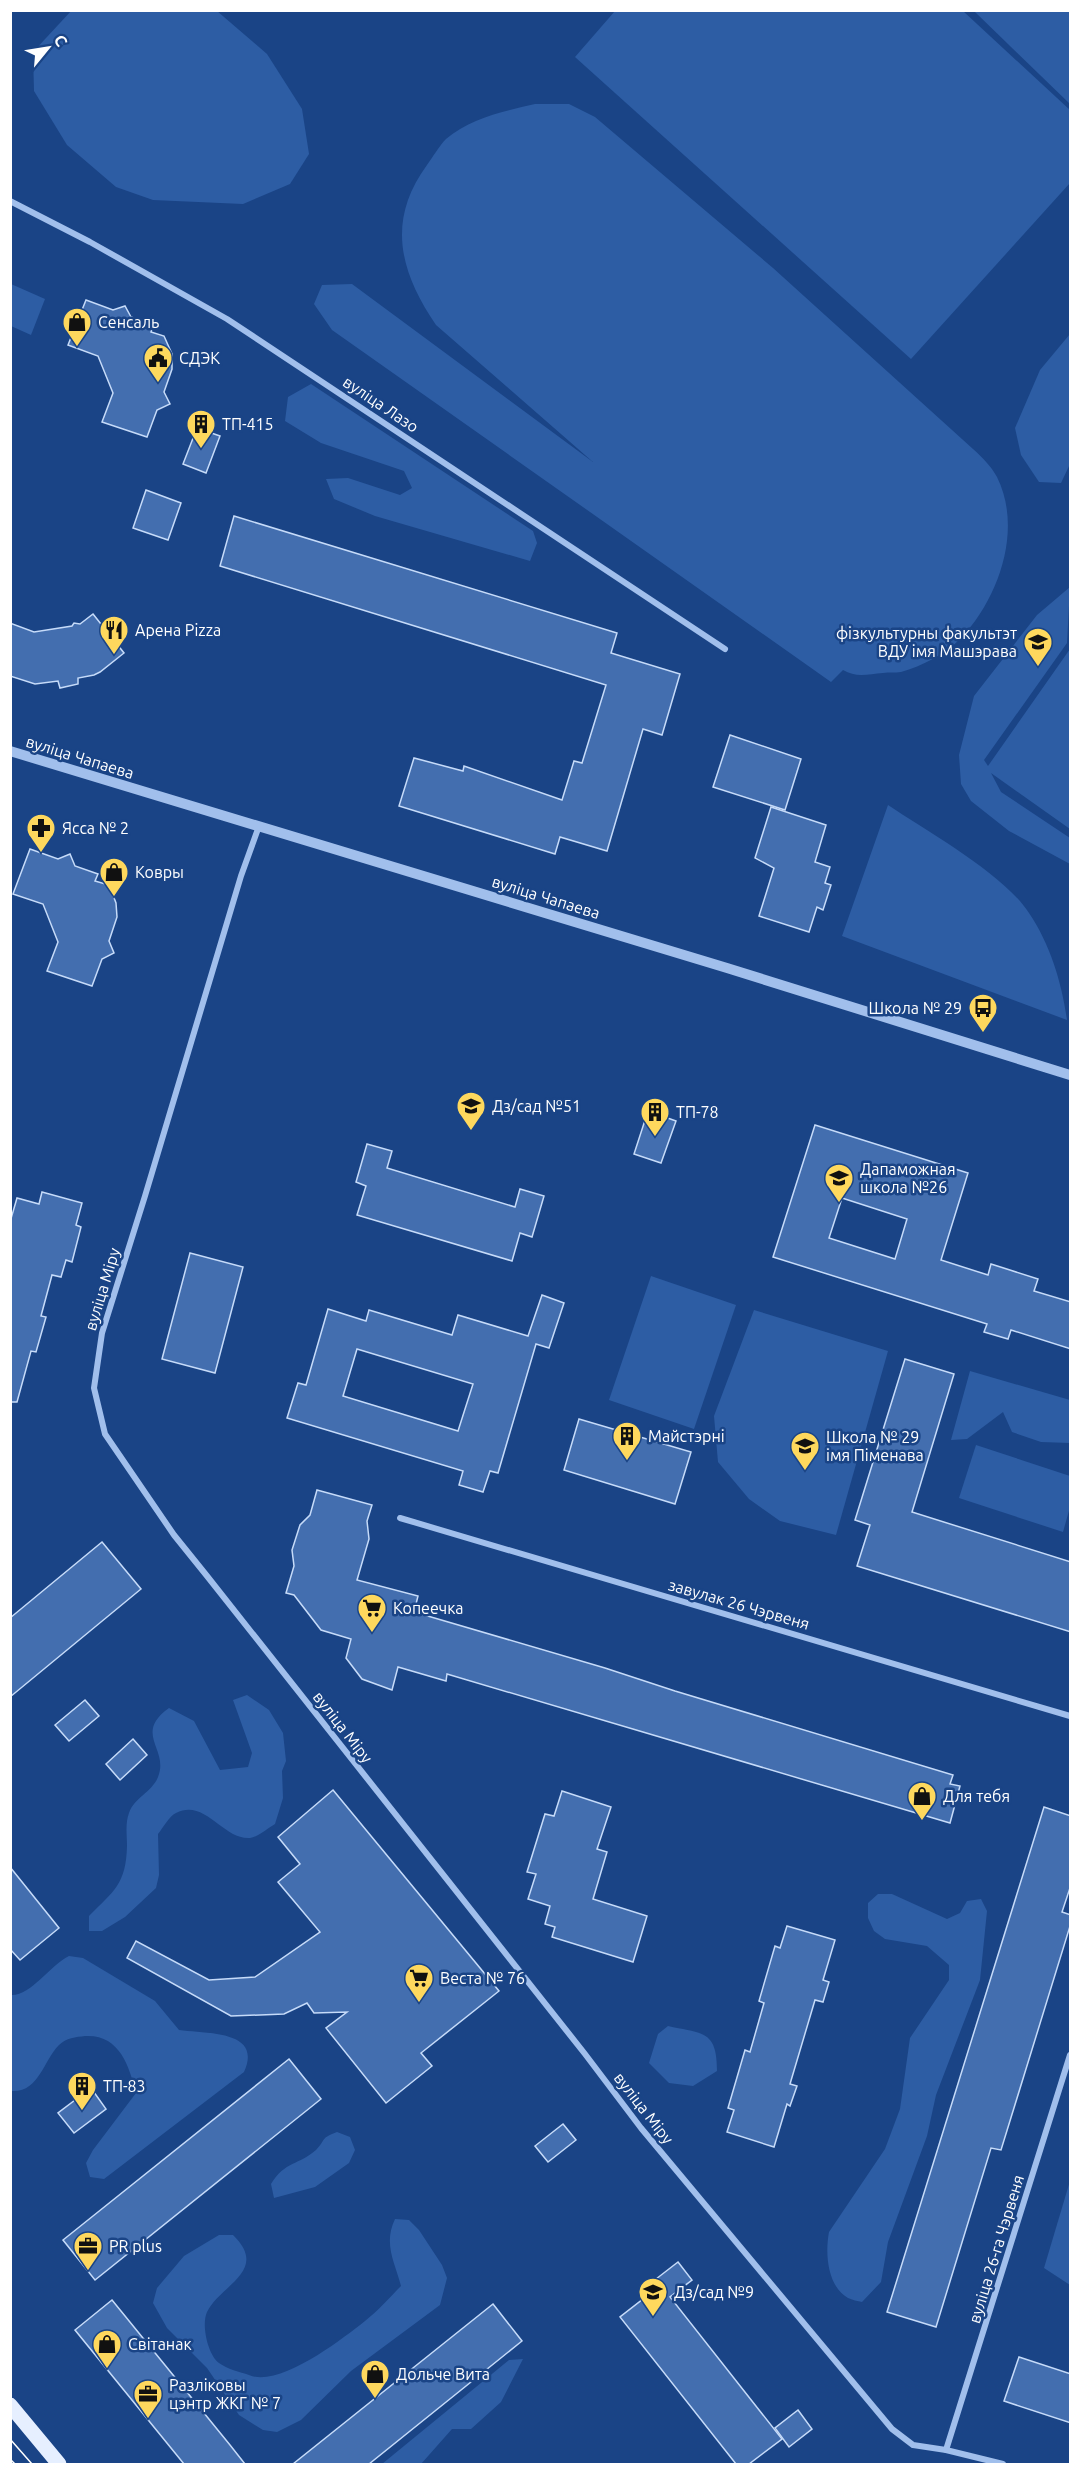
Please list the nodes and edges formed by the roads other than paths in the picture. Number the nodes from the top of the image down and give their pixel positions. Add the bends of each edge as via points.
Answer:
1 (10, 201) edge
2 (726, 649) dead end
3 (10, 751) edge
4 (259, 826) junction
5 (1071, 1076) edge
6 (400, 1518) dead end
7 (1071, 1716) edge
8 (1071, 2055) edge
9 (10, 2406) edge
10 (946, 2450) junction
11 (59, 2464) edge
12 (1003, 2464) edge

1 - 2 street, вуліца Лазо via 227,319
3 - 4 street, вуліца Чапаева
4 - 5 street, вуліца Чапаева
4 - 10 street, вуліца Міру via 102,1333 94,1388 105,1434 181,1543 641,2128 892,2429 913,2445
6 - 7 street, завулак 26 Чэрвеня
8 - 10 street, вуліца 26-га Чэрвеня
9 - 11 main road
10 - 12 street, вуліца Міру

